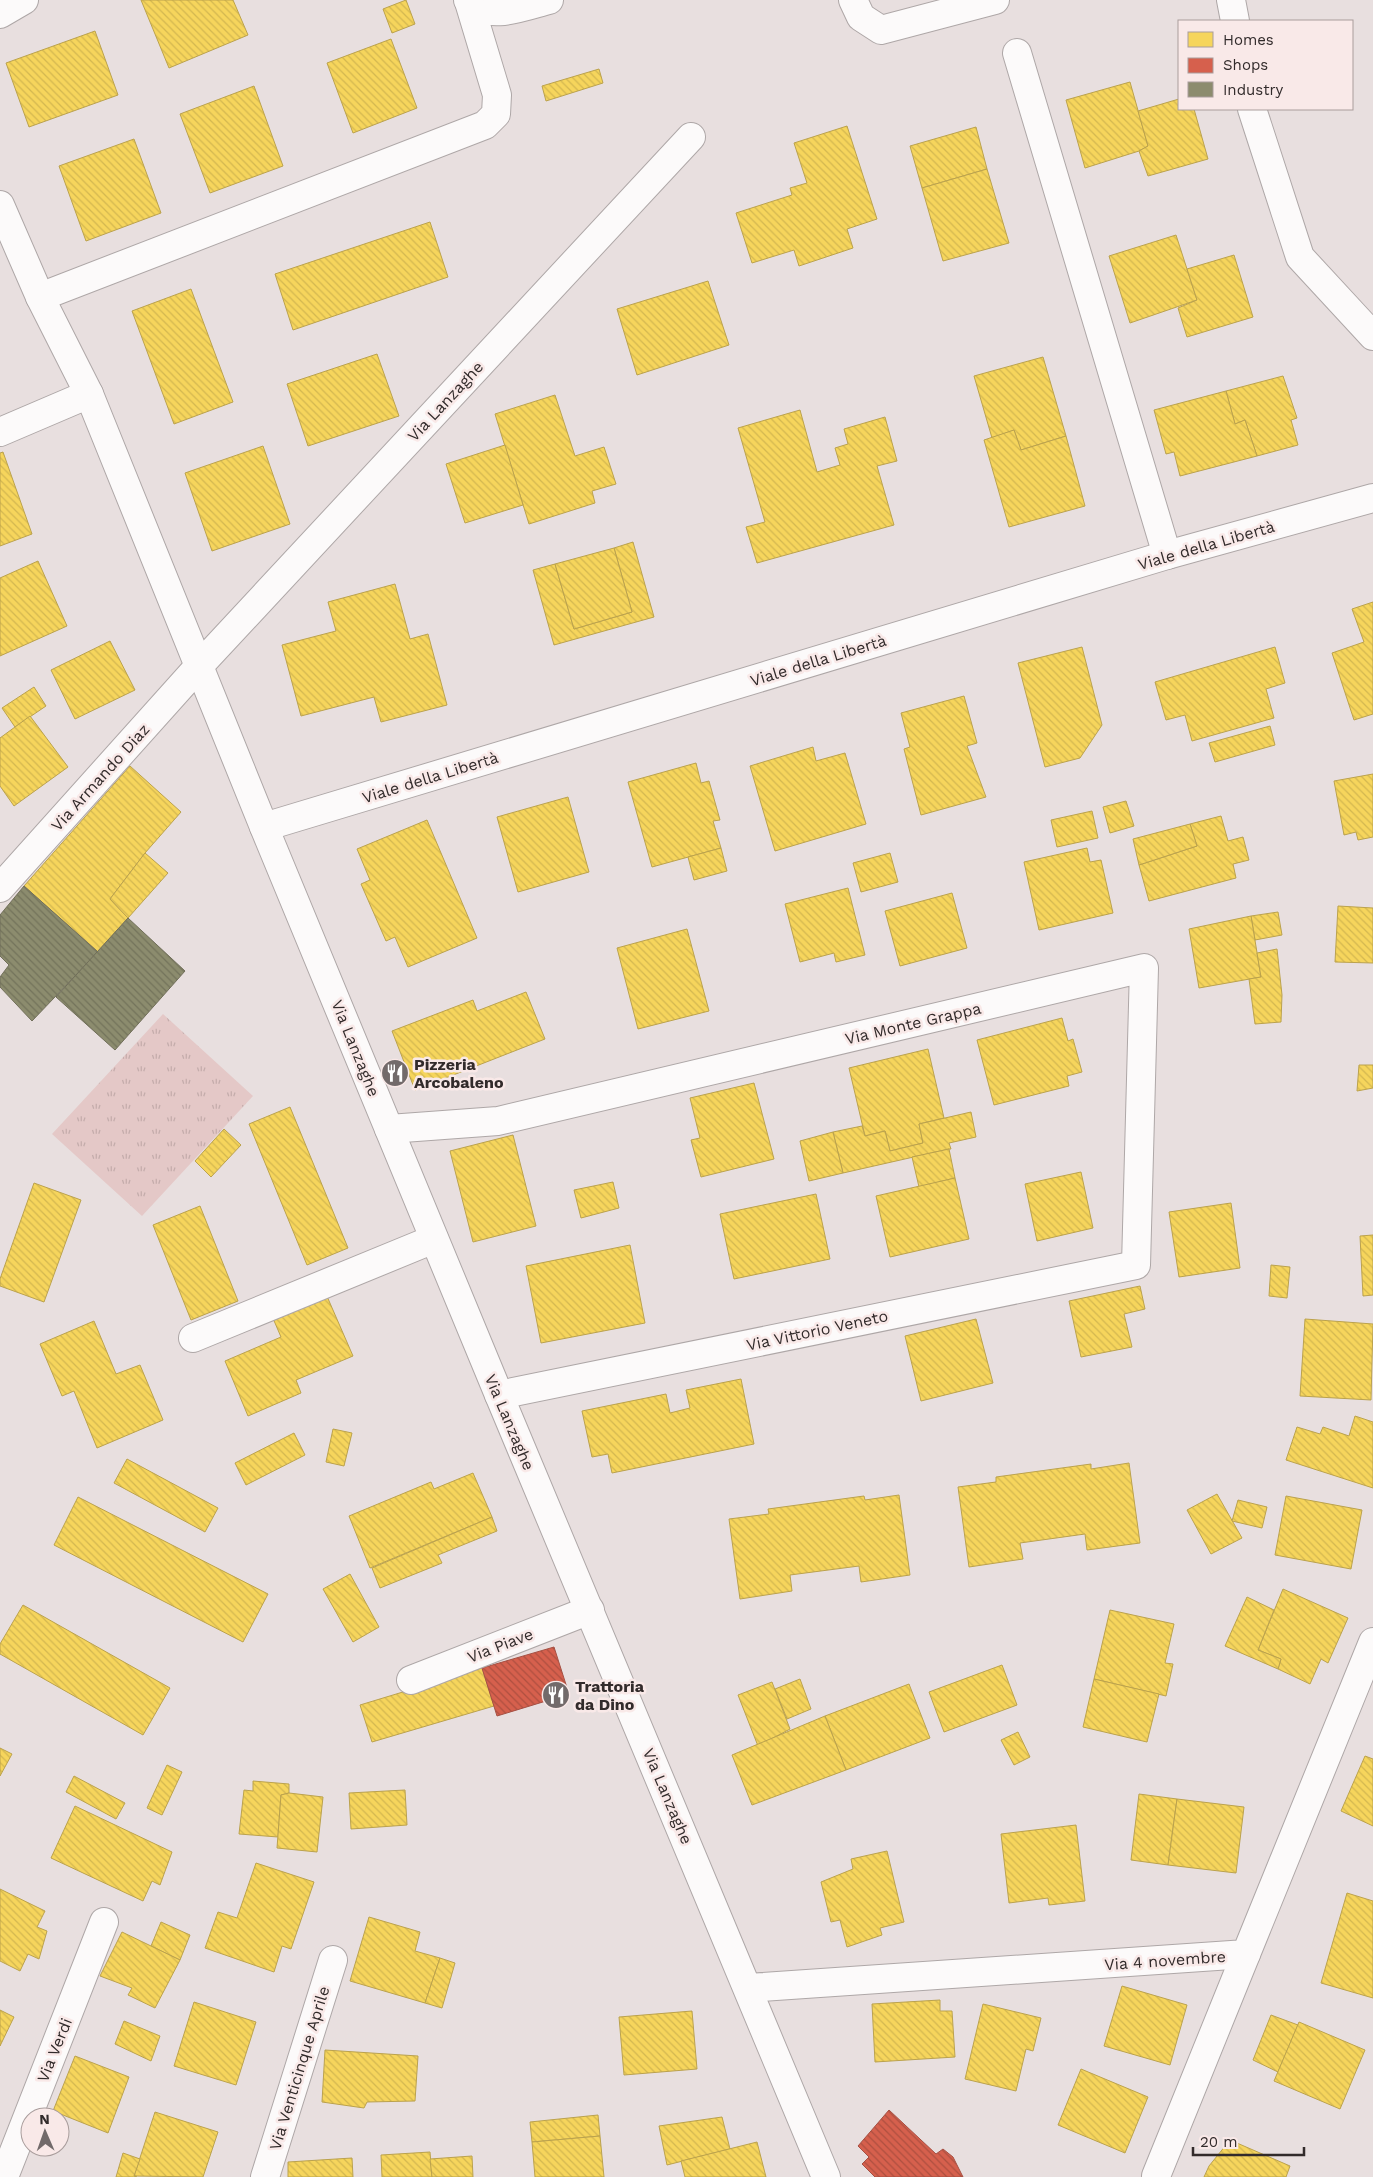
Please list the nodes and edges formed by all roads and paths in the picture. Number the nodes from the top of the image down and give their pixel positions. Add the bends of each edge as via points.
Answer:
1 (24, 0) edge
2 (549, 0) edge
3 (853, 0) edge
4 (995, 0) edge
5 (1231, 0) edge
6 (469, 1) edge
7 (0, 14) edge
8 (1235, 20) edge
9 (1017, 53) dead end
10 (1252, 110) edge
11 (691, 137) dead end
12 (0, 205) edge
13 (40, 297) junction
14 (1373, 336) edge
15 (89, 394) junction
16 (0, 432) edge
17 (1373, 498) edge
18 (1167, 555) junction
19 (199, 666) junction
20 (264, 826) junction
21 (0, 888) edge
22 (389, 1129) junction
23 (434, 1239) junction
24 (1136, 1265) joint
25 (193, 1338) dead end
26 (499, 1395) junction
27 (590, 1610) junction
28 (1373, 1642) edge
29 (411, 1680) dead end
30 (104, 1922) dead end
31 (1246, 1954) junction
32 (333, 1960) dead end
33 (748, 1988) junction
34 (1156, 2176) dead end
35 (4, 2177) edge
36 (264, 2177) edge
37 (826, 2177) edge

1 - 7 street
2 - 6 street via 501,13
3 - 4 street via 861,17 881,30
5 - 8 street
6 - 13 street via 497,95 496,114 485,125
9 - 18 street
10 - 14 street via 1300,257
11 - 19 street, Via Lanzaghe
12 - 13 street, Via Lanzaghe
13 - 15 street, Via Lanzaghe
15 - 16 street
15 - 19 street, Via Lanzaghe
17 - 18 street, Viale della Libertà
18 - 20 street, Viale della Libertà
19 - 20 street, Via Lanzaghe
19 - 21 street, Via Armando Diaz
20 - 22 street, Via Lanzaghe
22 - 23 street, Via Lanzaghe
22 - 24 street, Via Monte Grappa via 498,1121 1144,968
23 - 25 street
23 - 26 street, Via Lanzaghe
24 - 26 street, Via Vittorio Veneto
26 - 27 street, Via Lanzaghe
27 - 29 street, Via Piave
27 - 33 street, Via Lanzaghe
28 - 31 street, Via 4 novembre
30 - 35 street, Via Verdi
31 - 33 street, Via 4 novembre
31 - 34 street
32 - 36 street, Via Venticinque Aprile
33 - 37 street, Via Lanzaghe

